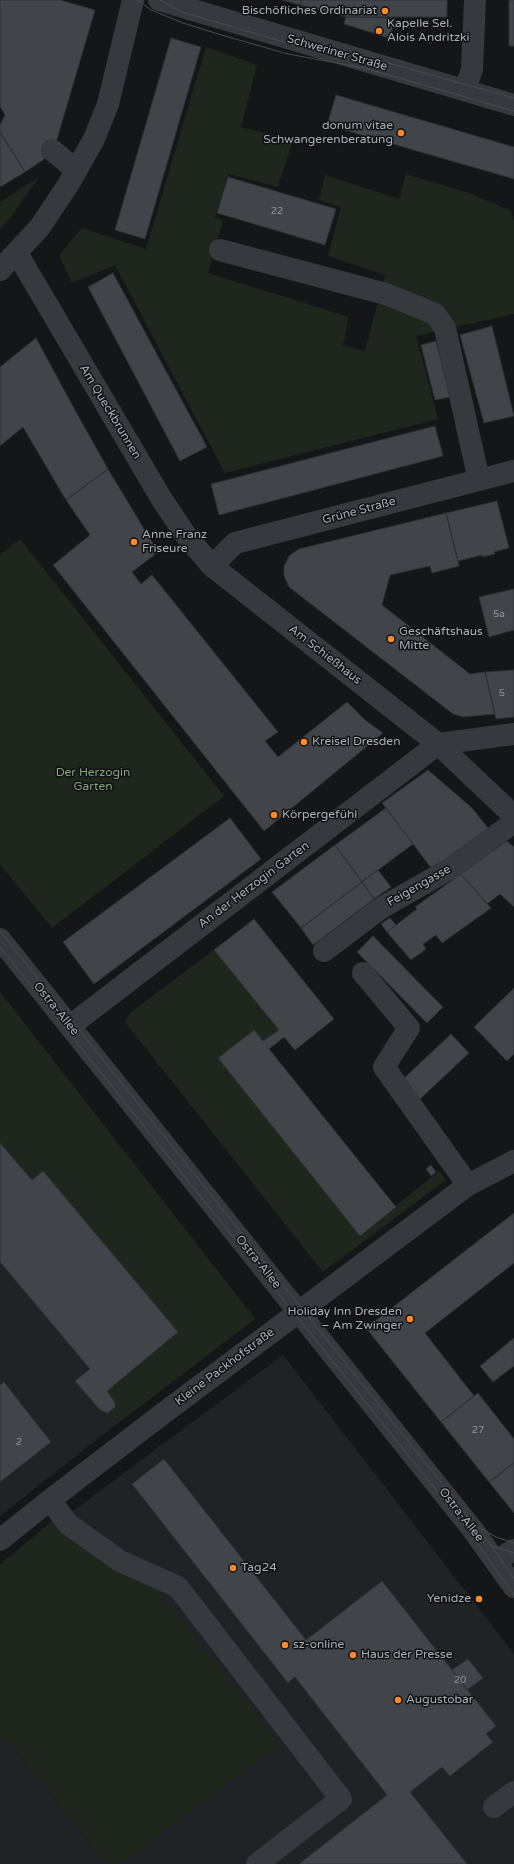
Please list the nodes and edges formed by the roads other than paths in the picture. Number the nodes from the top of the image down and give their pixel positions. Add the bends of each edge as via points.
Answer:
1 (133, 0) edge
2 (159, 0) edge
3 (475, 0) edge
4 (465, 90) junction
5 (514, 105) edge
6 (52, 150) dead end
7 (76, 170) junction
8 (220, 250) dead end
9 (17, 253) junction
10 (0, 270) edge
11 (514, 471) edge
12 (479, 480) junction
13 (212, 566) junction
14 (514, 734) edge
15 (438, 744) junction
16 (514, 816) edge
17 (514, 822) edge
18 (0, 939) edge
19 (324, 951) dead end
20 (363, 974) dead end
21 (70, 1026) junction
22 (514, 1161) edge
23 (468, 1185) junction
24 (299, 1312) junction
25 (50, 1500) junction
26 (0, 1540) edge
27 (505, 1555) edge
28 (514, 1587) edge
29 (514, 1792) edge
30 (494, 1807) dead end
31 (257, 1864) edge

1 - 7 street via 108,104 94,139
2 - 4 street, Schweriner Straße
3 - 4 street via 472,69
4 - 5 street, Schweriner Straße
6 - 7 street
7 - 9 street via 40,227
8 - 12 street via 386,294 434,314 445,328
9 - 10 street
9 - 13 street, Am Queckbrunnen via 161,498 187,537
11 - 12 street, Grüne Straße
12 - 13 street, Grüne Straße via 235,543
13 - 15 street, Am Schießhaus
14 - 15 street
15 - 16 street, Am Schießhaus
15 - 21 street, An der Herzogin Garten
17 - 19 street, Feigengasse via 453,867 381,908
18 - 21 street, Ostra-Allee
20 - 23 street via 409,1028 384,1067
21 - 24 street, Ostra-Allee
22 - 23 street, Kleine Packhofstraße
23 - 24 street, Kleine Packhofstraße
24 - 25 street, Kleine Packhofstraße
24 - 27 street, Ostra-Allee
25 - 26 street, Kleine Packhofstraße
25 - 31 street via 68,1524 120,1561 178,1588 341,1799
27 - 28 street, Ostra-Allee
29 - 30 street

